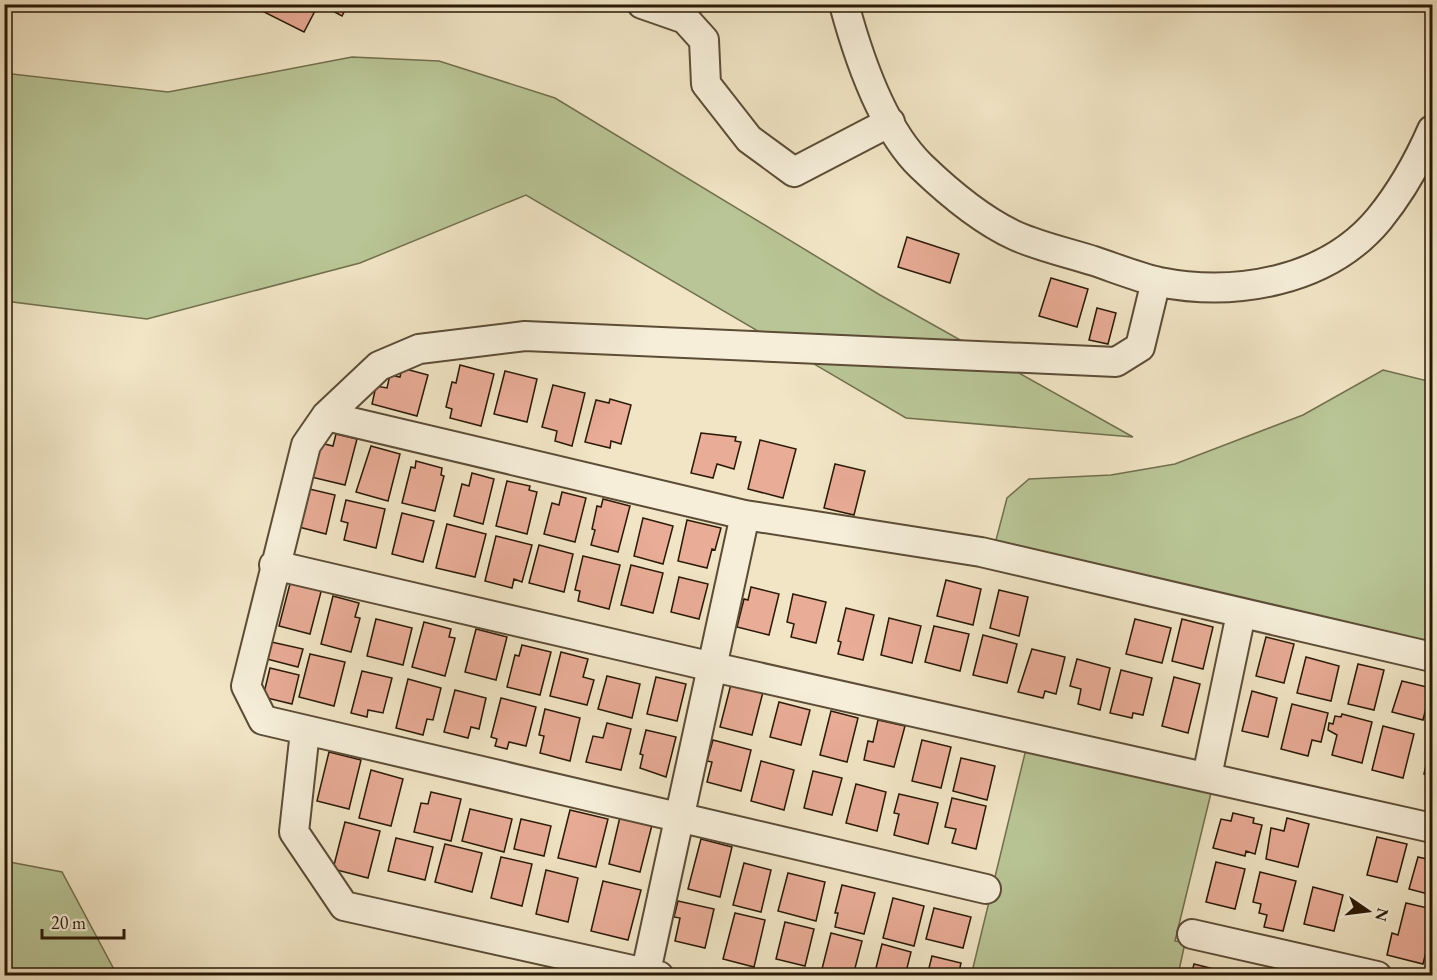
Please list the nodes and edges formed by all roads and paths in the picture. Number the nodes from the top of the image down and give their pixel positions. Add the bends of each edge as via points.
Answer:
1 (642, 4) edge
2 (844, 4) edge
3 (890, 122) junction
4 (1432, 130) edge
5 (1156, 281) junction
6 (326, 416) junction
7 (745, 515) junction
8 (274, 565) junction
9 (1241, 614) junction
10 (1432, 657) edge
11 (713, 667) junction
12 (305, 731) junction
13 (1207, 776) junction
14 (678, 817) junction
15 (1432, 828) edge
16 (986, 889) dead end
17 (1192, 934) dead end
18 (650, 974) edge
19 (1377, 975) edge

1 - 3 street via 685,19 704,40 706,84 749,139 794,172
2 - 3 street via 853,38
3 - 5 street via 920,165 970,207 1016,236
4 - 5 street via 1415,168 1378,220 1338,255 1296,276 1243,287 1193,287
5 - 6 street via 1140,347 1116,362 525,336 419,349 379,366
6 - 7 street
6 - 8 street via 306,445
7 - 9 street via 981,552
7 - 11 street
8 - 11 street
8 - 12 street via 246,686 263,720
9 - 10 street
9 - 13 street
11 - 13 street
11 - 14 street
12 - 14 street
12 - 18 street via 294,832 344,906
13 - 15 street
14 - 16 street
14 - 18 street
17 - 19 street

